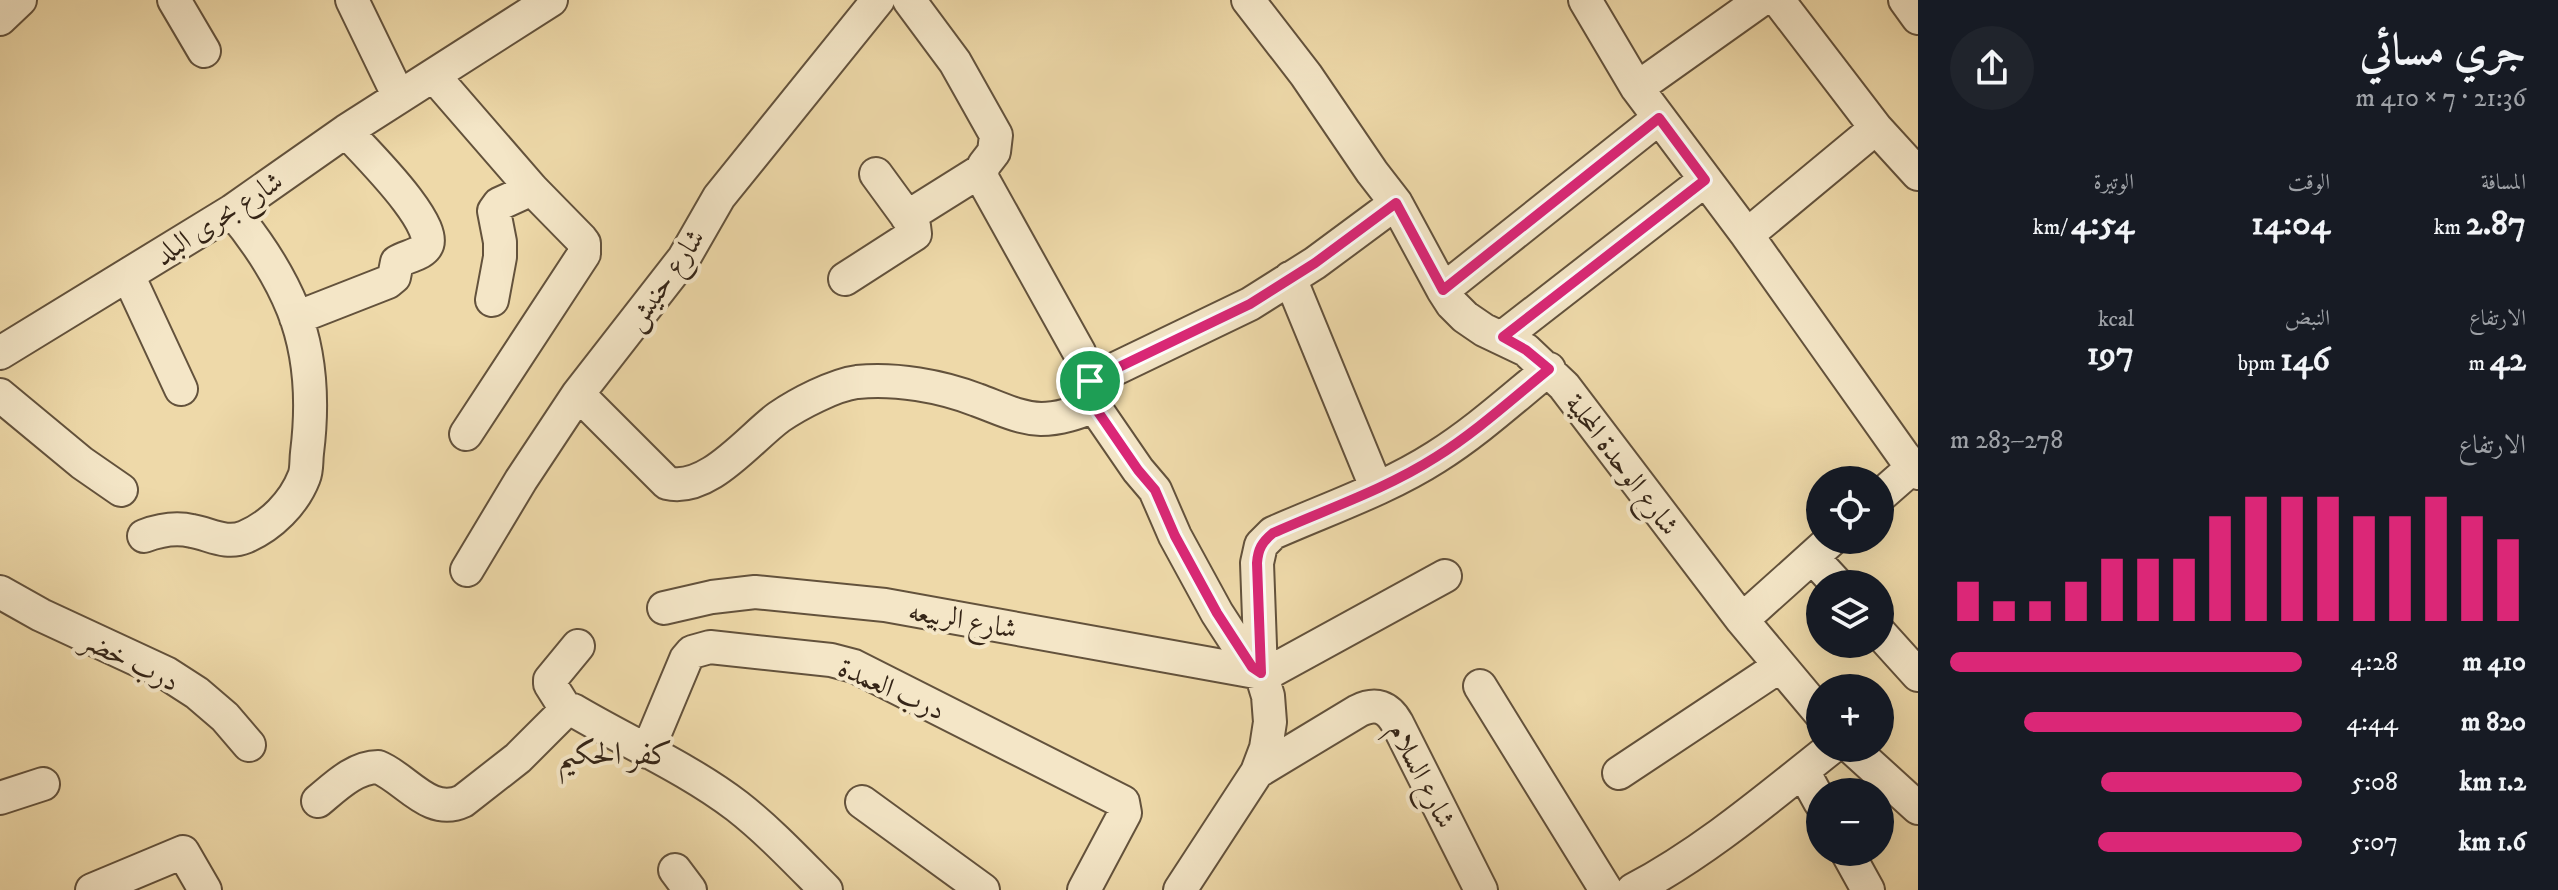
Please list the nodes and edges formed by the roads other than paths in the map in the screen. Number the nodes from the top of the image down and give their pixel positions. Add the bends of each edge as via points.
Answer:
1 (20, 0) edge
2 (174, 0) edge
3 (352, 0) edge
4 (551, 0) edge
5 (878, 0) edge
6 (909, 0) edge
7 (1248, 0) edge
8 (1585, 0) edge
9 (1761, 0) edge
10 (1778, 0) edge
11 (1905, 0) edge
12 (1918, 18) edge
13 (0, 19) edge
14 (204, 51) dead end
15 (434, 76) junction
16 (1637, 88) junction
17 (399, 97) junction
18 (1659, 118) junction
19 (1876, 128) junction
20 (346, 131) junction
21 (982, 170) junction
22 (876, 174) dead end
23 (1918, 174) edge
24 (1705, 180) junction
25 (532, 189) junction
26 (1396, 203) junction
27 (232, 211) junction
28 (907, 217) junction
29 (1747, 235) junction
30 (128, 275) junction
31 (1290, 278) junction
32 (845, 279) dead end
33 (1443, 290) junction
34 (492, 300) dead end
35 (296, 318) junction
36 (1503, 337) junction
37 (0, 353) edge
38 (1549, 369) junction
39 (181, 389) dead end
40 (578, 394) junction
41 (1092, 394) junction
42 (0, 395) edge
43 (466, 434) dead end
44 (1913, 459) edge
45 (1894, 480) edge
46 (1376, 487) junction
47 (121, 490) dead end
48 (144, 536) dead end
49 (1815, 554) edge
50 (467, 570) dead end
51 (1445, 576) dead end
52 (0, 592) edge
53 (664, 608) dead end
54 (1742, 620) junction
55 (578, 646) dead end
56 (1894, 647) edge
57 (1780, 666) junction
58 (1916, 668) edge
59 (1261, 673) junction
60 (1480, 686) dead end
61 (1806, 697) edge
62 (577, 715) junction
63 (249, 745) dead end
64 (647, 752) junction
65 (1814, 762) edge
66 (1871, 762) edge
67 (1803, 771) junction
68 (1257, 772) junction
69 (1619, 773) dead end
70 (1807, 778) edge
71 (43, 784) dead end
72 (1912, 793) edge
73 (0, 798) edge
74 (318, 801) dead end
75 (862, 802) dead end
76 (1855, 866) edge
77 (92, 890) edge
78 (205, 890) edge
79 (826, 890) edge
80 (983, 890) edge
81 (1084, 890) edge
82 (1180, 890) edge
83 (1481, 890) edge
84 (1606, 890) edge
85 (1633, 890) edge
86 (1868, 890) edge

1 - 13 street
2 - 14 street
3 - 17 street
4 - 15 street, شارع بحرى البلد
5 - 40 street, شارع حنيش via 719,197 684,258
6 - 21 street via 955,62 996,135 994,152
7 - 26 street, شارع الوحدة المحلية
8 - 16 street
9 - 16 street
10 - 19 street
11 - 12 street
15 - 17 street, شارع بحرى البلد
15 - 25 street
16 - 18 street
17 - 20 street, شارع بحرى البلد
18 - 24 street
18 - 33 street
19 - 23 street
19 - 29 street
20 - 27 street, شارع بحرى البلد
20 - 35 street via 416,209 428,245 397,262 388,282
21 - 28 street
21 - 41 street via 1079,352
22 - 28 street
24 - 29 street
24 - 36 street
25 - 34 street via 494,211 500,257
25 - 43 street via 581,239 584,254
26 - 31 street
26 - 33 street, شارع الوحدة المحلية
27 - 30 street, شارع بحرى البلد
27 - 35 street via 277,274
28 - 32 street via 913,237
29 - 44 street
30 - 37 street, شارع بحرى البلد
30 - 39 street
31 - 41 street
31 - 46 street
33 - 36 street, شارع الوحدة المحلية via 1465,317
35 - 48 street via 305,348 310,411 305,475 290,501 270,523 244,538 221,539 177,529
36 - 38 street, شارع الوحدة المحلية
38 - 46 street via 1459,442
38 - 54 street, شارع الوحدة المحلية
40 - 41 street via 667,483 677,485 718,470 782,415 855,382 936,388 1013,415 1042,419 1071,415
40 - 50 street, شارع حنيش
41 - 59 street via 1155,490 1217,613
42 - 47 street
44 - 45 street
46 - 59 street via 1273,533 1261,545
49 - 54 street
51 - 59 street
52 - 63 street, درب خضر via 166,673 206,701
53 - 59 street, شارع الربيعه via 755,592 885,605
54 - 57 street, شارع الوحدة المحلية
55 - 62 street via 550,680
56 - 58 street
57 - 61 street, شارع الوحدة المحلية
57 - 69 street
59 - 68 street via 1270,722
60 - 84 street
62 - 64 street
62 - 74 street via 547,727 518,758 455,805 437,805 378,767 359,771
64 - 79 street via 736,805
64 - 81 street, درب العمدة via 692,652 710,647 831,660 868,671 1123,802 1125,813
65 - 67 street
66 - 72 street
67 - 70 street
67 - 85 street via 1681,863
68 - 82 street
68 - 83 street, شارع السلام via 1369,706 1391,712
71 - 73 street
75 - 80 street
76 - 86 street
77 - 78 street via 183,852

